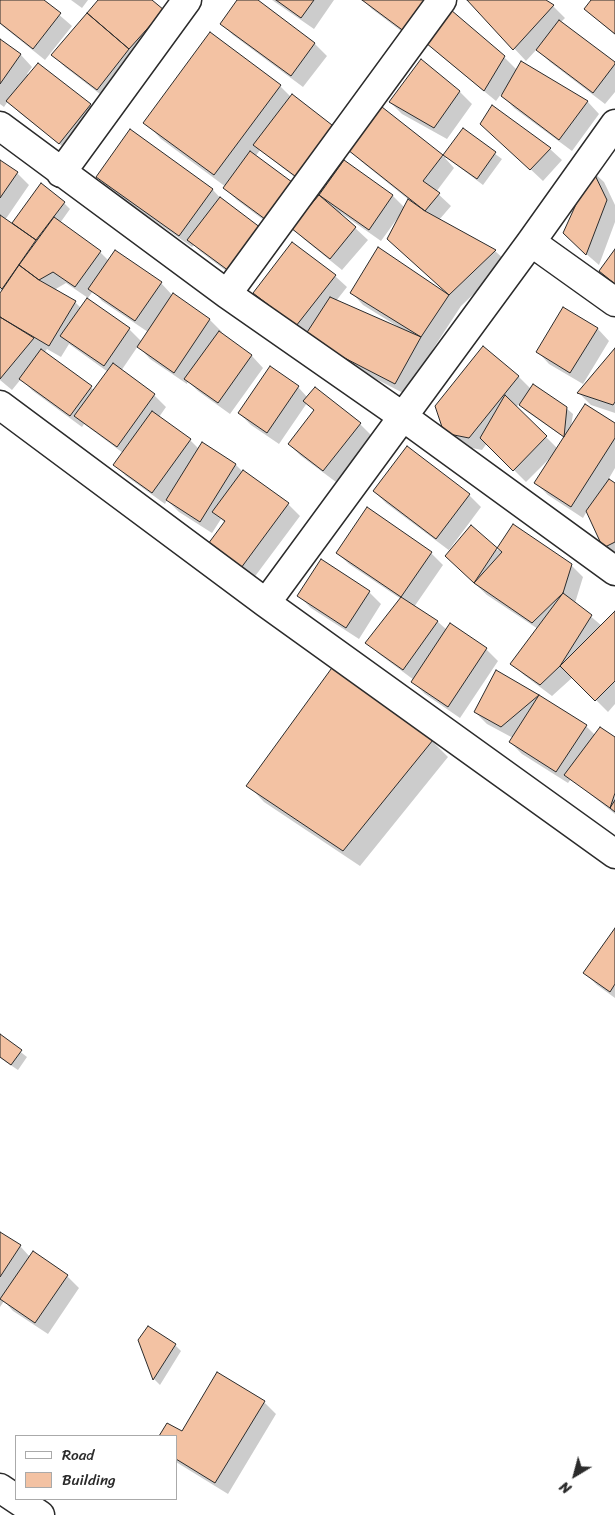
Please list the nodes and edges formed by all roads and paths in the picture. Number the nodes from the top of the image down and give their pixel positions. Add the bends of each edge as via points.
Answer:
1 (187, 0) edge
2 (442, 0) edge
3 (615, 124) edge
4 (0, 126) edge
5 (61, 172) junction
6 (531, 242) junction
7 (227, 294) junction
8 (615, 302) edge
9 (0, 405) edge
10 (402, 416) junction
11 (615, 571) edge
12 (266, 603) junction
13 (615, 854) edge
14 (0, 1488) edge
15 (15, 1498) edge
16 (18, 1500) edge
17 (40, 1515) edge

1 - 5 street
2 - 7 street
3 - 6 street
4 - 5 street
5 - 7 street
6 - 8 street
6 - 10 street
7 - 10 street
9 - 12 street
10 - 11 street
10 - 12 street
12 - 13 street
14 - 15 street
16 - 17 street

